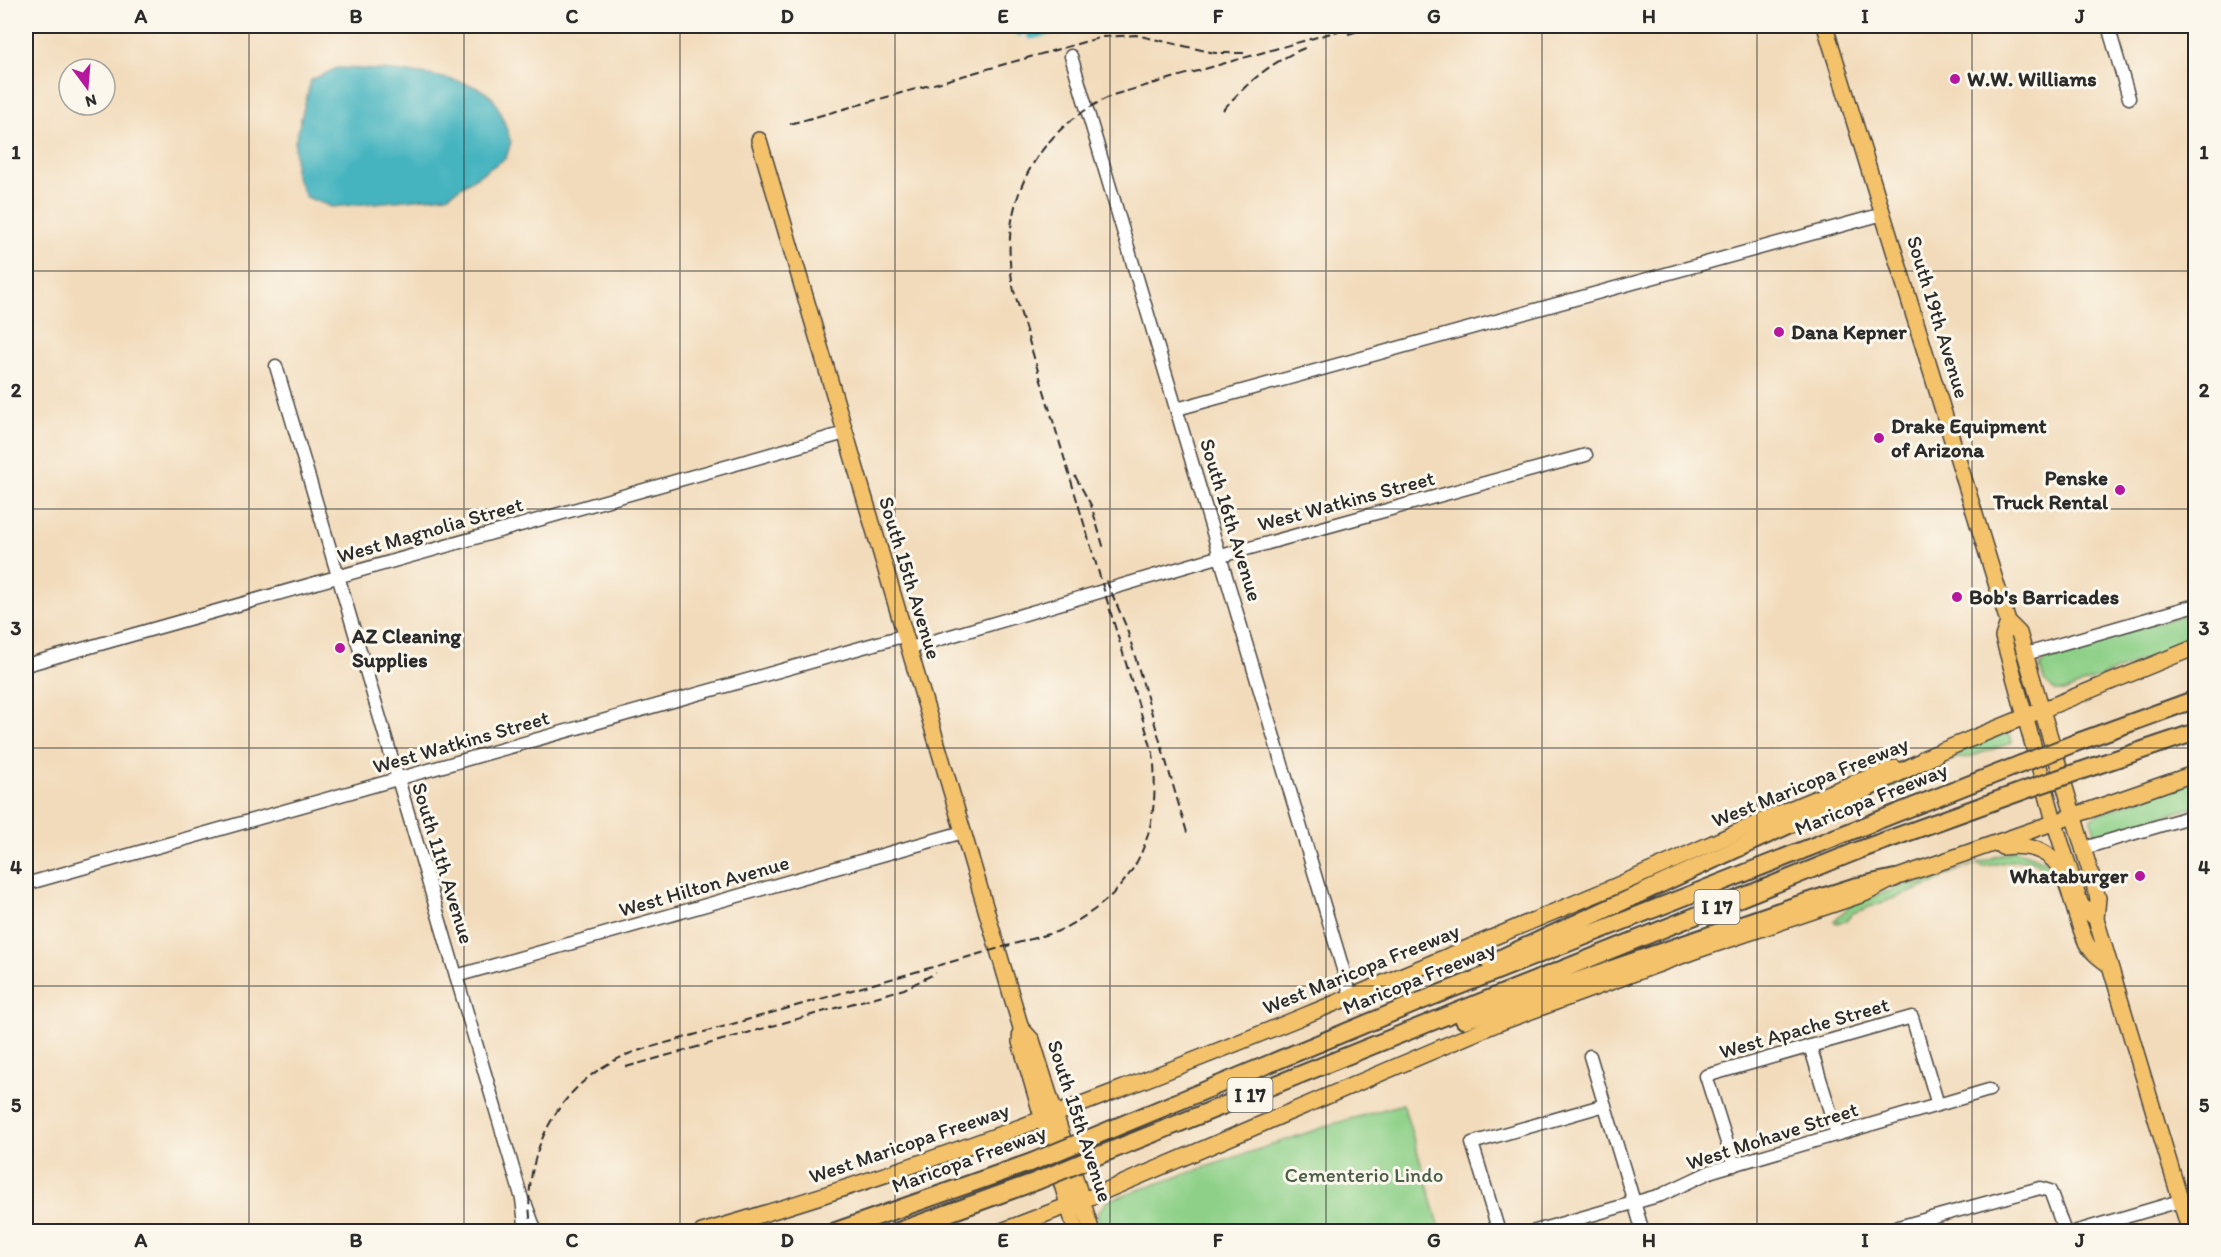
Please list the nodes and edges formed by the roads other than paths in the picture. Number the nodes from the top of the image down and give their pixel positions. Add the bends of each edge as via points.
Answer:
1 (1825, 26) edge
2 (2108, 26) edge
3 (1071, 56) dead end
4 (2129, 98) dead end
5 (759, 140) dead end
6 (1883, 214) junction
7 (276, 366) dead end
8 (1177, 409) junction
9 (845, 433) junction
10 (1586, 455) dead end
11 (1221, 556) junction
12 (339, 577) junction
13 (2196, 605) edge
14 (2008, 622) junction
15 (908, 642) junction
16 (2196, 647) edge
17 (2026, 654) junction
18 (26, 666) edge
19 (2196, 699) edge
20 (2043, 708) junction
21 (2025, 715) junction
22 (2196, 732) edge
23 (1935, 754) junction
24 (2196, 773) edge
25 (398, 780) junction
26 (2196, 815) edge
27 (2075, 817) junction
28 (2055, 824) junction
29 (963, 832) junction
30 (2084, 848) junction
31 (1980, 850) junction
32 (1896, 878) junction
33 (26, 884) edge
34 (2096, 919) junction
35 (2109, 965) junction
36 (456, 976) junction
37 (1351, 996) junction
38 (1421, 1001) junction
39 (1020, 1028) junction
40 (1405, 1033) junction
41 (1810, 1046) junction
42 (1590, 1056) dead end
43 (1989, 1090) dead end
44 (1605, 1105) junction
45 (1938, 1105) junction
46 (1057, 1114) junction
47 (1041, 1119) junction
48 (1837, 1134) junction
49 (1734, 1165) junction
50 (522, 1199) junction
51 (1084, 1200) junction
52 (2180, 1201) junction
53 (1634, 1203) junction
54 (1068, 1206) junction
55 (526, 1232) edge
56 (536, 1232) edge
57 (702, 1232) edge
58 (833, 1232) edge
59 (896, 1232) edge
60 (999, 1232) edge
61 (1077, 1232) edge
62 (1092, 1232) edge
63 (1499, 1232) edge
64 (1532, 1232) edge
65 (1643, 1232) edge
66 (1880, 1232) edge
67 (2065, 1232) edge
68 (2074, 1232) edge
69 (2190, 1232) edge

1 - 6 main road, South 19th Avenue
2 - 4 street
3 - 8 street, South 16th Avenue
5 - 9 main road, South 15th Avenue
6 - 8 street
6 - 14 main road, South 19th Avenue
7 - 12 street, South 11th Avenue
8 - 11 street, South 16th Avenue
9 - 12 street, West Magnolia Street
9 - 15 main road, South 15th Avenue
10 - 11 street, West Watkins Street
11 - 15 street, West Watkins Street
11 - 37 street, South 16th Avenue
12 - 18 street, West Magnolia Street
12 - 25 street, South 11th Avenue
13 - 17 street
14 - 17 main road, South 19th Avenue via 2019,633
14 - 21 main road, South 19th Avenue via 2003,637
15 - 25 street, West Watkins Street
15 - 29 main road, South 15th Avenue
16 - 20 main road, West Maricopa Freeway
17 - 20 main road, South 19th Avenue
19 - 38 highway, Maricopa Freeway / I 17, bridge via 2020,764
20 - 21 main road, West Maricopa Freeway
20 - 27 main road, South 19th Avenue
21 - 23 main road, West Maricopa Freeway
21 - 28 main road, South 19th Avenue
22 - 40 highway, Maricopa Freeway / I 17, bridge via 1862,849
23 - 37 main road, West Maricopa Freeway via 1860,780
23 - 38 highway via 1460,977
24 - 27 main road
25 - 33 street, West Watkins Street
25 - 36 street, South 11th Avenue
26 - 30 street
27 - 28 main road
27 - 30 main road, South 19th Avenue
28 - 31 main road
28 - 34 main road, South 19th Avenue via 2081,905
29 - 36 street, West Hilton Avenue
29 - 39 main road, South 15th Avenue
30 - 34 main road, South 19th Avenue via 2098,898
31 - 32 main road
31 - 35 main road via 2032,846 2051,858 2063,875 2086,943
32 - 40 highway via 1797,905 1429,1033
32 - 51 main road via 1864,894 1497,1024
34 - 35 main road, South 19th Avenue
35 - 52 main road, South 19th Avenue
36 - 50 street, South 11th Avenue
37 - 46 main road, West Maricopa Freeway
38 - 58 highway, Maricopa Freeway / I 17, bridge via 1032,1162
39 - 46 main road, South 15th Avenue via 1032,1040
39 - 47 main road, South 15th Avenue via 1020,1042
40 - 59 highway, Maricopa Freeway / I 17, bridge via 1037,1181
41 - 45 street, West Apache Street via 1912,1017
41 - 48 street
41 - 49 street, West Apache Street via 1706,1076
42 - 44 street
43 - 45 street, West Mohave Street
44 - 53 street
44 - 63 street via 1472,1143
45 - 48 street, West Mohave Street
46 - 47 main road, West Maricopa Freeway
46 - 51 main road, South 15th Avenue
47 - 54 main road, South 15th Avenue
47 - 57 main road, West Maricopa Freeway via 922,1163
48 - 49 street, West Mohave Street
49 - 53 street, West Mohave Street
50 - 55 street, South 11th Avenue
50 - 56 street, South 11th Avenue
51 - 54 main road
51 - 62 main road, South 15th Avenue
52 - 68 street
52 - 69 main road, South 19th Avenue
53 - 64 street, West Mohave Street
53 - 65 street
54 - 60 main road
54 - 61 main road, South 15th Avenue
66 - 67 street via 2030,1189 2050,1191

